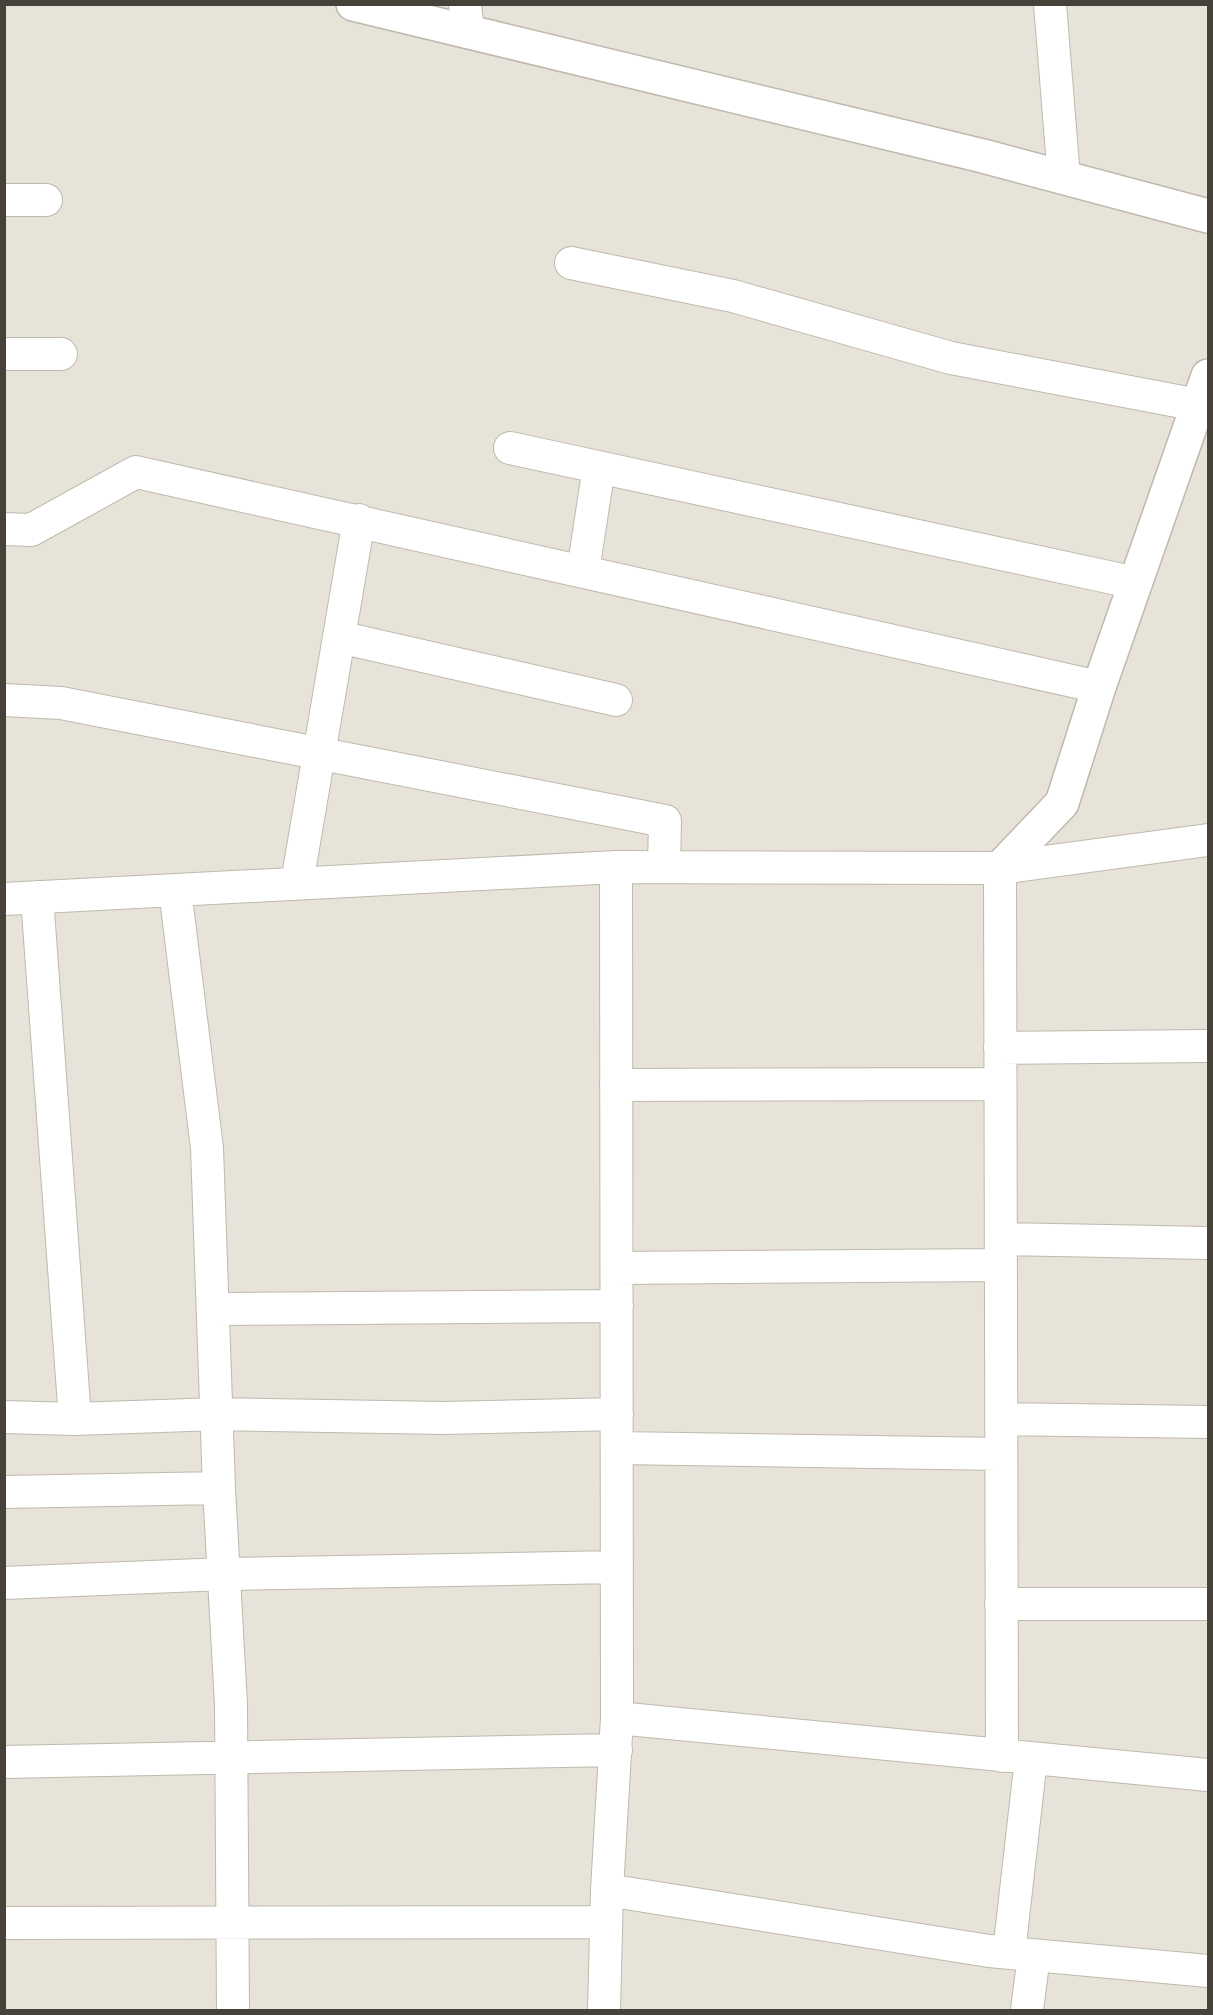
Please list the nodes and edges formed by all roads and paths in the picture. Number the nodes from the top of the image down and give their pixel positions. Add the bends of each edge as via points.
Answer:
1 (353, 4) edge
2 (1050, 4) edge
3 (466, 18) edge
4 (1064, 178) junction
5 (4, 200) edge
6 (46, 200) dead end
7 (1209, 216) edge
8 (571, 263) dead end
9 (4, 354) edge
10 (61, 354) dead end
11 (1201, 412) edge
12 (510, 448) dead end
13 (599, 467) junction
14 (359, 520) junction
15 (4, 529) edge
16 (583, 571) junction
17 (1136, 583) junction
18 (339, 637) junction
19 (1099, 687) junction
20 (4, 700) edge
21 (616, 700) dead end
22 (319, 754) junction
23 (1209, 840) edge
24 (616, 867) junction
25 (664, 867) junction
26 (1000, 868) junction
27 (297, 883) junction
28 (175, 890) junction
29 (37, 897) junction
30 (4, 899) edge
31 (1209, 1046) edge
32 (1000, 1048) junction
33 (1000, 1084) junction
34 (616, 1085) junction
35 (1209, 1243) edge
36 (1001, 1252) junction
37 (617, 1268) junction
38 (616, 1306) junction
39 (214, 1309) junction
40 (218, 1414) junction
41 (617, 1414) junction
42 (4, 1417) edge
43 (75, 1419) junction
44 (1001, 1419) junction
45 (1209, 1422) edge
46 (617, 1448) junction
47 (1001, 1454) junction
48 (219, 1488) junction
49 (4, 1492) edge
50 (617, 1567) junction
51 (224, 1574) junction
52 (4, 1583) edge
53 (1001, 1604) junction
54 (1209, 1604) edge
55 (617, 1718) junction
56 (616, 1750) junction
57 (232, 1757) junction
58 (1017, 1757) junction
59 (4, 1762) edge
60 (1209, 1775) edge
61 (607, 1890) junction
62 (233, 1922) junction
63 (4, 1923) edge
64 (606, 1923) junction
65 (1021, 1954) junction
66 (1209, 1971) edge
67 (233, 2010) edge
68 (604, 2010) edge
69 (1027, 2010) edge

1 - 3 street
2 - 4 street
3 - 4 street
4 - 7 street
5 - 6 street
8 - 11 street via 733,296 951,358
9 - 10 street
11 - 17 street
12 - 13 street
13 - 16 street
13 - 17 street
14 - 15 street via 136,472 31,530
14 - 16 street
14 - 18 street
16 - 19 street
17 - 19 street
18 - 21 street
18 - 22 street
19 - 26 street via 1062,803
20 - 22 street via 61,703
22 - 25 street via 665,821
22 - 27 street
23 - 26 street
24 - 25 street
24 - 27 street
24 - 34 street
25 - 26 street
26 - 32 street
27 - 28 street
28 - 29 street
28 - 39 street via 207,1148
29 - 30 street
29 - 43 street
31 - 32 street
32 - 33 street
33 - 34 street
33 - 36 street
34 - 37 street
35 - 36 street
36 - 37 street
36 - 44 street
37 - 38 street
38 - 39 street
38 - 41 street
39 - 40 street
40 - 41 street via 444,1418
40 - 43 street
40 - 48 street
41 - 46 street
42 - 43 street
44 - 45 street
44 - 47 street
46 - 47 street
46 - 50 street
47 - 53 street
48 - 49 street
48 - 51 street
50 - 51 street
50 - 55 street
51 - 52 street
51 - 57 street
53 - 54 street
53 - 58 street
55 - 56 street
55 - 58 street
56 - 57 street
56 - 61 street
57 - 59 street
57 - 62 street
58 - 60 street
58 - 65 street
61 - 64 street
61 - 65 street
62 - 63 street
62 - 64 street
62 - 67 street
64 - 68 street
65 - 66 street
65 - 69 street

